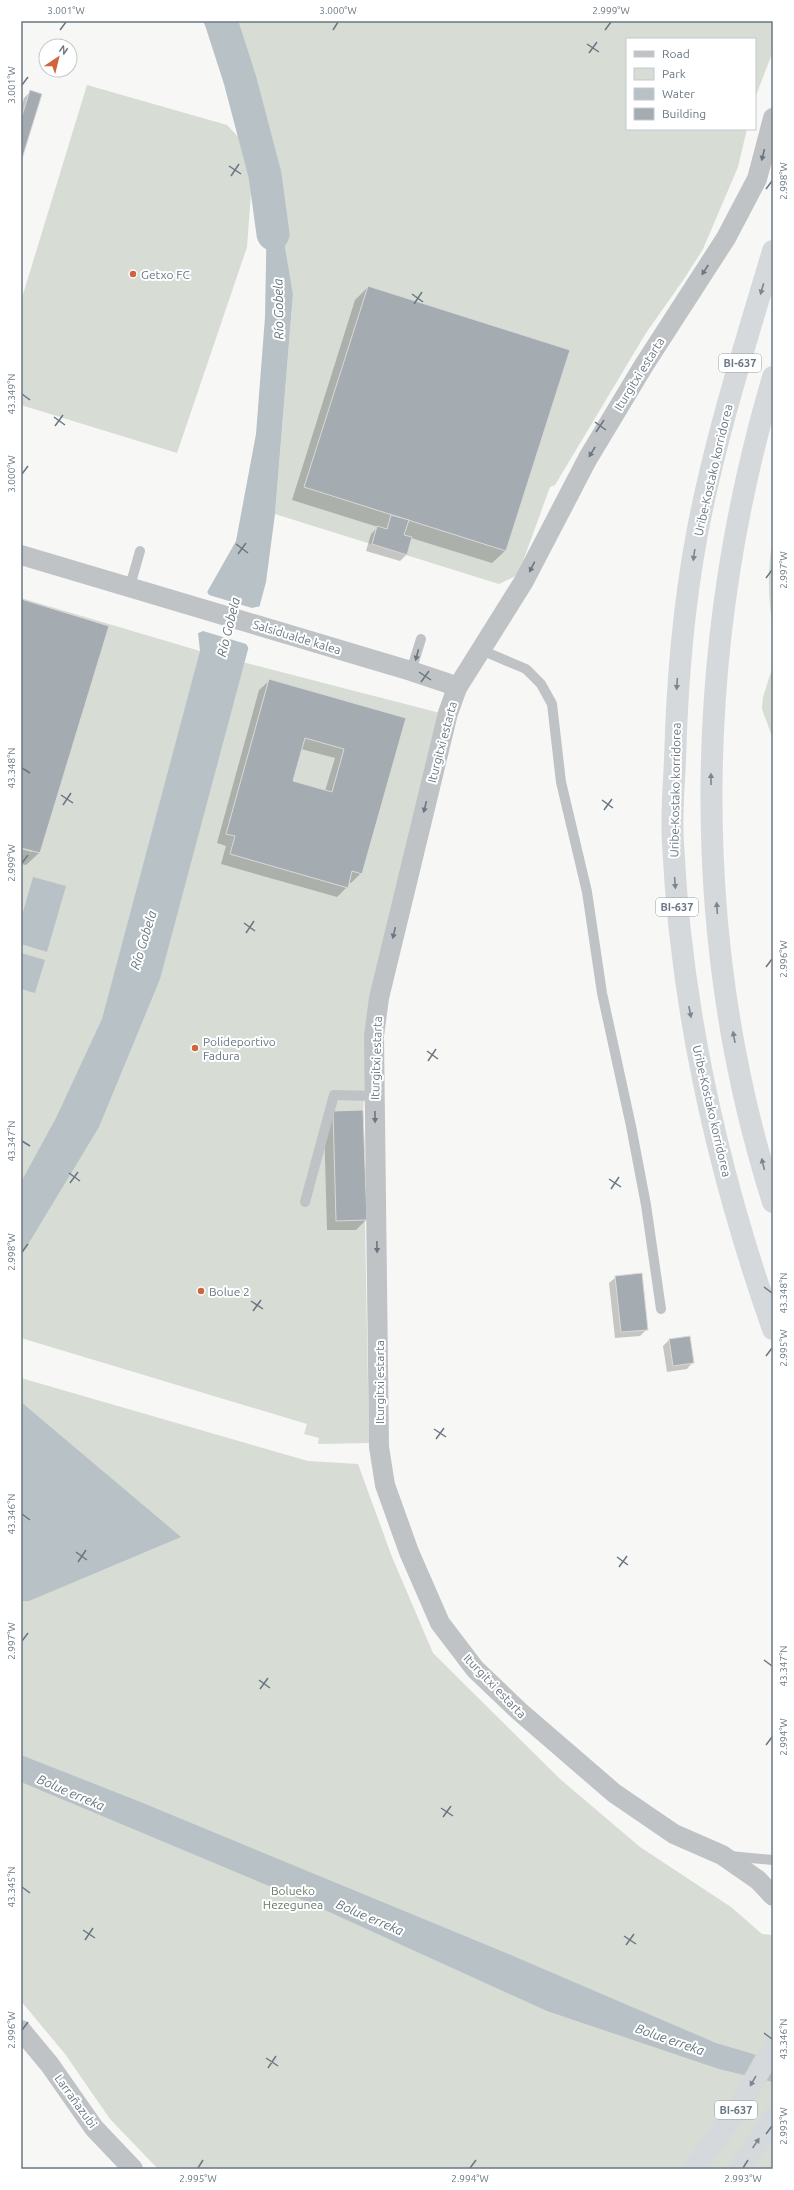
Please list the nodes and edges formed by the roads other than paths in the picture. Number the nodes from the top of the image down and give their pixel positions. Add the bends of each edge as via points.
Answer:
1 (773, 118) edge
2 (773, 251) edge
3 (773, 377) edge
4 (140, 551) dead end
5 (21, 555) edge
6 (130, 586) junction
7 (421, 639) dead end
8 (480, 650) junction
9 (411, 671) junction
10 (457, 688) junction
11 (374, 1096) junction
12 (305, 1202) dead end
13 (773, 1202) edge
14 (661, 1309) dead end
15 (773, 1329) edge
16 (722, 1855) junction
17 (773, 1860) edge
18 (773, 1896) edge
19 (21, 2030) edge
20 (773, 2047) edge
21 (773, 2118) edge
22 (133, 2169) edge
23 (694, 2169) edge
24 (739, 2169) edge

1 -> 8 street, Iturgitxi estarta via 757,179 726,238 588,458 524,581
2 -> 15 highway, Uribe-Kostako korridorea / BI-637 via 724,416 697,535 677,683 672,840 678,924 689,1007 706,1092 733,1203
13 -> 3 highway, BI-637 via 742,1081 728,1002 719,933 710,824 715,684 730,561 758,427
4 - 6 lane
5 - 6 street, Salsidualde kalea
6 - 9 street, Salsidualde kalea
7 -> 9 lane
8 - 10 street, Iturgitxi estarta
8 - 14 lane via 526,669 541,684 552,704 561,782 587,892 602,993 646,1205
9 - 10 street, Salsidualde kalea
10 -> 11 street, Iturgitxi estarta via 446,720 379,998 374,1036
11 - 12 lane via 334,1095
11 -> 16 street, Iturgitxi estarta via 379,1447 385,1485 409,1552 440,1624 475,1669 519,1711 614,1793 674,1834
16 - 17 lane
16 - 18 street, Iturgitxi estarta via 758,1880
19 - 22 street, Larrañazubi via 50,2065 94,2128
20 -> 23 highway, BI-637 via 740,2105
24 -> 21 highway, BI-637

